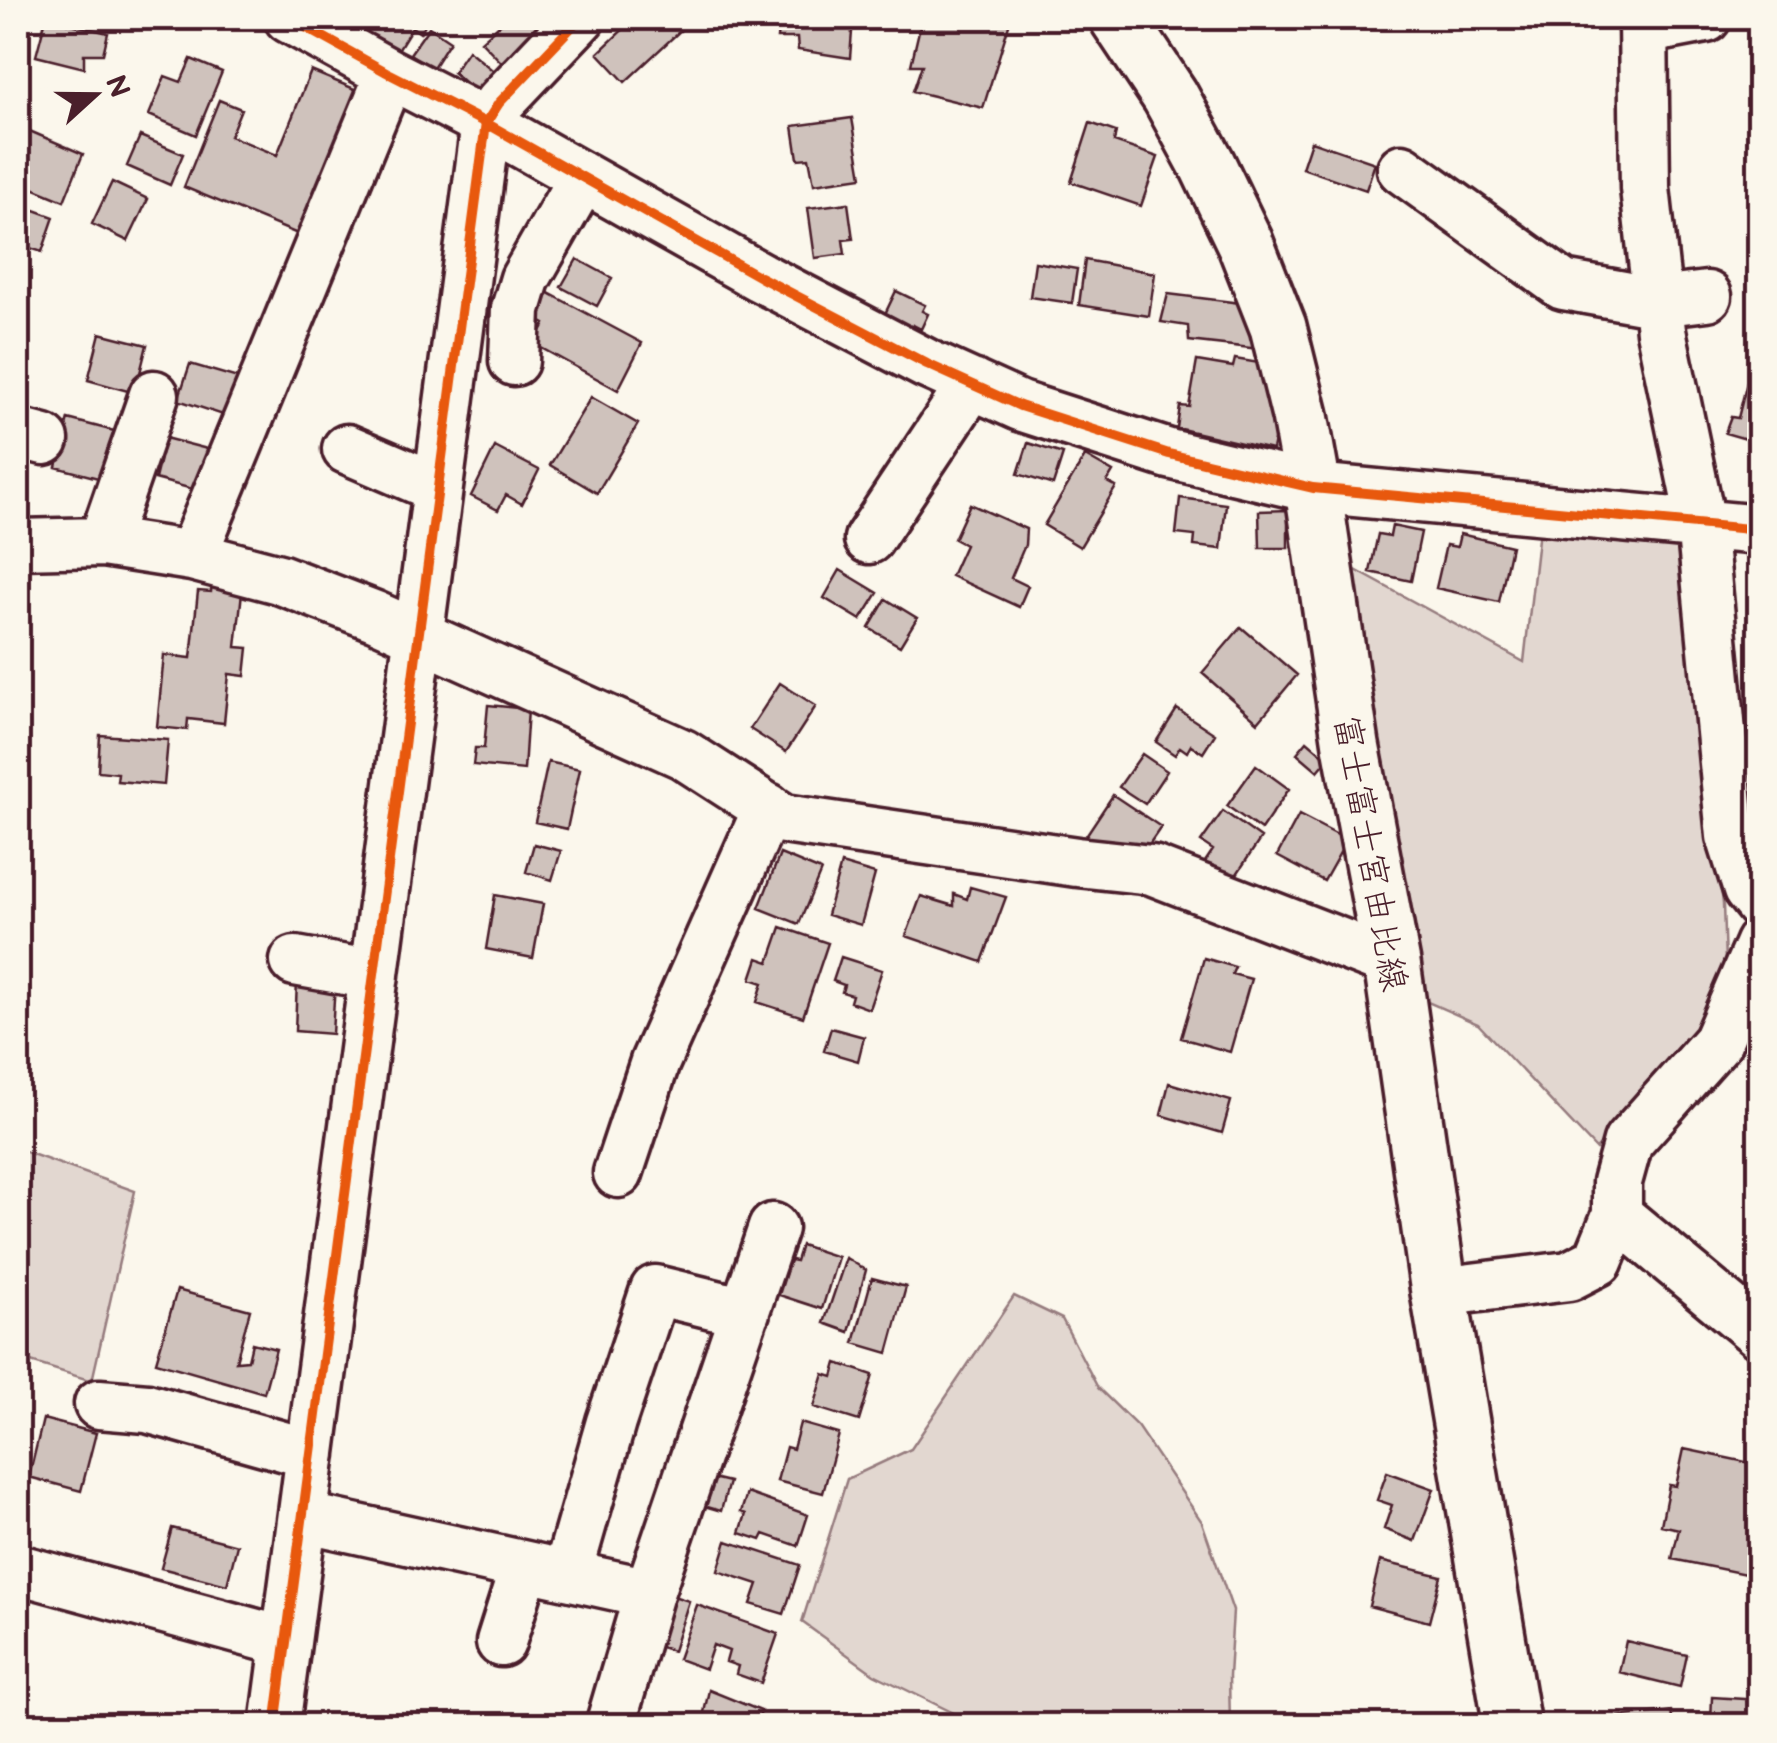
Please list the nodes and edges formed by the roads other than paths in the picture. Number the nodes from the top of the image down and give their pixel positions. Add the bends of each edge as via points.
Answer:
1 (288, 18) edge
2 (580, 18) edge
3 (1118, 18) edge
4 (1706, 18) edge
5 (1643, 24) edge
6 (390, 74) junction
7 (486, 123) junction
8 (1402, 169) dead end
9 (582, 179) junction
10 (1707, 296) dead end
11 (1658, 302) junction
12 (514, 361) dead end
13 (972, 384) junction
14 (154, 395) dead end
15 (348, 448) dead end
16 (438, 488) junction
17 (1314, 488) junction
18 (1701, 523) junction
19 (1760, 530) edge
20 (869, 539) dead end
21 (103, 542) junction
22 (18, 544) edge
23 (192, 556) junction
24 (418, 635) junction
25 (768, 808) junction
26 (1760, 905) edge
27 (1760, 943) edge
28 (295, 961) dead end
29 (1392, 963) junction
30 (374, 976) junction
31 (618, 1173) dead end
32 (1617, 1215) junction
33 (773, 1228) dead end
34 (1439, 1292) junction
35 (745, 1312) junction
36 (1760, 1334) edge
37 (98, 1404) dead end
38 (311, 1454) junction
39 (302, 1517) junction
40 (18, 1570) edge
41 (546, 1570) junction
42 (648, 1593) junction
43 (286, 1642) junction
44 (501, 1642) dead end
45 (275, 1726) edge
46 (610, 1726) edge
47 (1512, 1726) edge

1 - 6 street
2 - 7 street
3 - 17 main road, 富士富士宮由比線 via 1170,96 1245,243 1278,327
4 - 5 street
5 - 11 street via 1645,188
6 - 7 street
6 - 23 street
7 - 9 street
7 - 16 street
8 - 11 street via 1563,285
9 - 12 street via 525,279
9 - 13 street
10 - 11 street
11 - 18 street
13 - 17 street via 1169,454
13 - 20 street
14 - 21 street
15 - 16 street
16 - 24 street
17 - 18 street
17 - 29 main road, 富士富士宮由比線 via 1351,745
18 - 19 street
18 - 26 street via 1731,836 1748,890
21 - 22 street
21 - 23 street
23 - 24 street via 279,579
24 - 25 street via 683,754
24 - 30 street
25 - 29 street via 784,818 1152,870
25 - 31 street via 655,1062
27 - 32 street via 1718,1042 1628,1142
28 - 30 street
29 - 34 main road, 富士富士宮由比線
30 - 38 street
32 - 34 street via 1598,1261 1569,1276
32 - 36 street
33 - 35 street
34 - 47 main road, 富士富士宮由比線
35 - 41 street via 655,1290 611,1422
35 - 42 street
37 - 38 street via 147,1408
38 - 39 street
39 - 41 street
39 - 43 street
40 - 43 street
41 - 42 street
41 - 44 street
42 - 46 street
43 - 45 street

